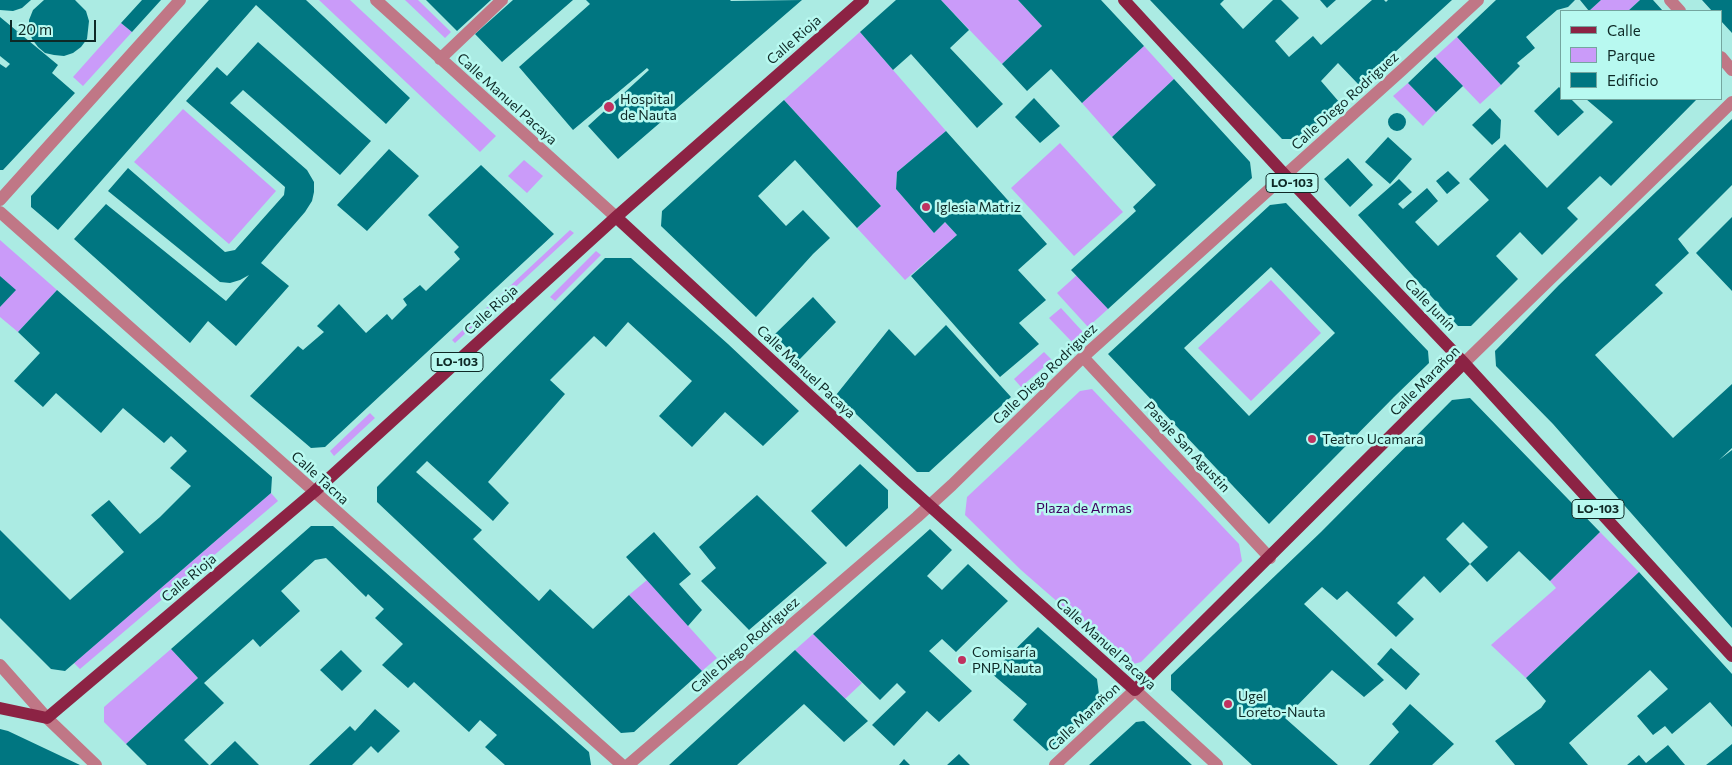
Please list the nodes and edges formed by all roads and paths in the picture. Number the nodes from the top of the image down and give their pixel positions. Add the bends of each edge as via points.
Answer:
1 (180, 0) edge
2 (376, 0) edge
3 (502, 0) edge
4 (863, 0) edge
5 (1124, 0) edge
6 (1478, 0) edge
7 (1670, 0) edge
8 (1679, 10) edge
9 (1722, 58) edge
10 (440, 59) junction
11 (1732, 70) edge
12 (1732, 102) edge
13 (1285, 175) junction
14 (0, 200) edge
15 (0, 212) edge
16 (616, 217) junction
17 (1083, 357) junction
18 (1464, 363) junction
19 (314, 492) junction
20 (930, 504) junction
21 (1270, 558) junction
22 (1732, 656) edge
23 (0, 665) edge
24 (1135, 690) junction
25 (0, 708) edge
26 (47, 718) junction
27 (96, 765) edge
28 (622, 765) edge
29 (628, 765) edge
30 (1055, 765) edge
31 (1217, 765) edge

1 - 14 street
2 - 10 street, Calle Manuel Pacaya
3 - 10 street
4 - 16 main road, Calle Rioja / LO-103
5 - 13 main road, Calle Junín / LO-103
6 - 13 street, Calle Diego Rodriguez
7 - 8 street
9 - 11 street
10 - 16 street, Calle Manuel Pacaya
12 - 18 street, Calle Marañon
13 - 17 street, Calle Diego Rodriguez
13 - 18 main road, Calle Junín / LO-103
15 - 19 street, Calle Tacna
16 - 19 main road, Calle Rioja / LO-103
16 - 20 main road, Calle Manuel Pacaya via 900,480
17 - 20 street, Calle Diego Rodriguez
17 - 21 street, Pasaje San Agustin
18 - 21 main road, Calle Marañon
18 - 22 main road, Calle Junín / LO-103
19 - 26 main road, Calle Rioja / LO-103
19 - 28 street, Calle Tacna
20 - 24 main road, Calle Manuel Pacaya
20 - 29 street, Calle Diego Rodriguez
21 - 24 main road, Calle Marañon
23 - 26 street
24 - 30 street, Calle Marañon
24 - 31 street, Calle Manuel Pacaya
25 - 26 main road
26 - 27 street

